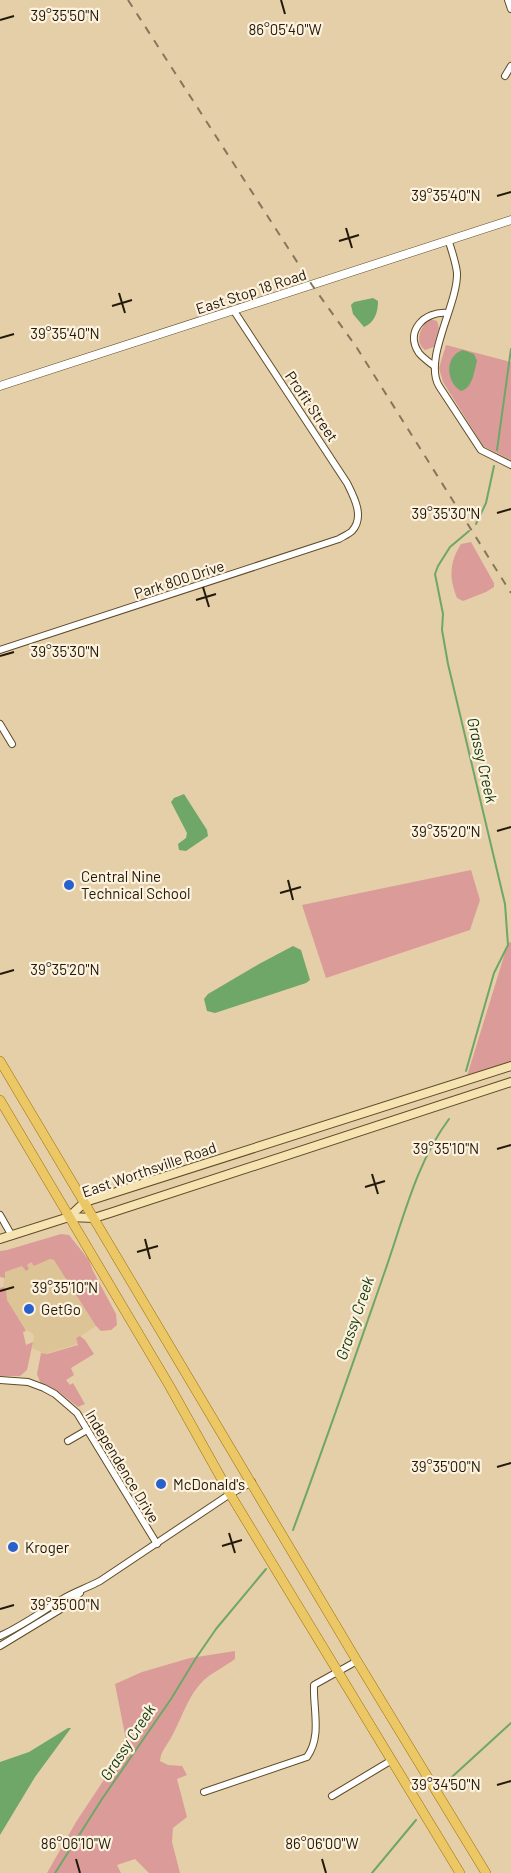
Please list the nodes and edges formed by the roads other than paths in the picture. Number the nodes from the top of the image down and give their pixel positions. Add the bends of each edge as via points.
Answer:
1 (508, 0) edge
2 (511, 9) edge
3 (511, 66) edge
4 (505, 76) dead end
5 (511, 220) edge
6 (449, 242) junction
7 (234, 310) junction
8 (447, 313) junction
9 (434, 366) junction
10 (0, 386) edge
11 (509, 464) edge
12 (357, 520) joint
13 (0, 650) edge
14 (0, 724) edge
15 (12, 744) dead end
16 (1, 1066) edge
17 (511, 1066) edge
18 (511, 1082) edge
19 (0, 1101) edge
20 (85, 1202) junction
21 (0, 1215) edge
22 (69, 1217) junction
23 (94, 1218) junction
24 (12, 1236) junction
25 (0, 1239) edge
26 (0, 1380) edge
27 (87, 1430) junction
28 (68, 1441) dead end
29 (252, 1482) junction
30 (230, 1494) junction
31 (157, 1544) junction
32 (83, 1591) junction
33 (0, 1636) edge
34 (0, 1646) edge
35 (357, 1662) junction
36 (338, 1671) junction
37 (392, 1760) junction
38 (204, 1791) dead end
39 (332, 1796) dead end
40 (460, 1873) edge
41 (486, 1873) edge

1 - 2 street
3 - 4 street
5 - 6 street, East Stop 18 Road
6 - 7 street, East Stop 18 Road
6 - 8 street via 457,272
7 - 10 street, East Stop 18 Road
7 - 12 street, Profit Street via 347,483 357,504
8 - 9 street
8 - 9 street via 423,318 415,331 420,354
9 - 11 street via 436,381 478,446
12 - 13 street, Park 800 Drive via 352,531 339,539
14 - 15 street
16 - 20 main road
17 - 20 main road, East Worthsville Road
18 - 23 main road, East Worthsville Road
19 - 22 main road
20 - 22 main road, East Worthsville Road
20 - 23 main road
21 - 24 street
22 - 23 main road, East Worthsville Road
22 - 24 main road
22 - 30 main road
23 - 29 main road
24 - 25 main road
26 - 27 street, Independence Drive via 28,1382 55,1394 77,1413
27 - 28 street
27 - 31 street, Independence Drive
29 - 30 street
29 - 35 main road
30 - 31 street
30 - 36 main road
31 - 32 street
32 - 33 street
32 - 34 street
35 - 36 street
35 - 41 main road
36 - 37 main road
36 - 38 street via 314,1685 316,1736 307,1757
37 - 39 street
37 - 40 main road

